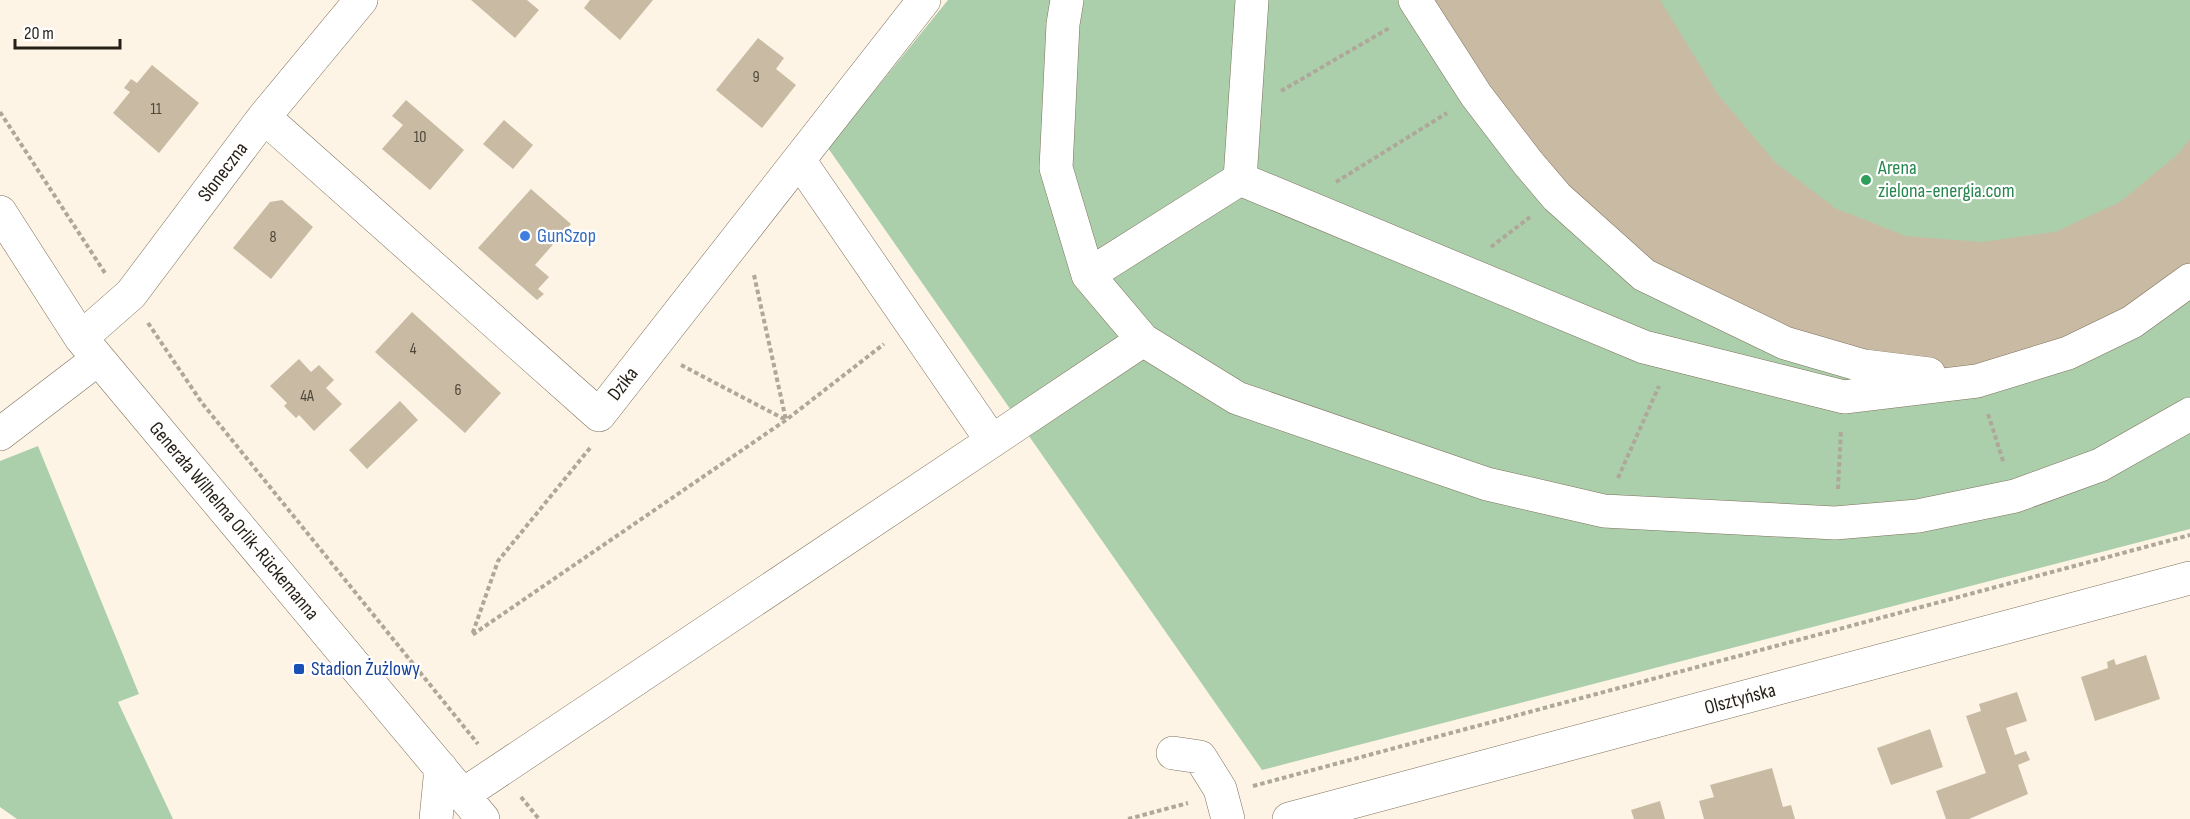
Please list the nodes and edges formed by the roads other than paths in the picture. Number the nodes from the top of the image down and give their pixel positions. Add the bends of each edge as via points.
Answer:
1 (361, 0) edge
2 (924, 0) edge
3 (1067, 0) edge
4 (1252, 0) edge
5 (1418, 5) edge
6 (264, 117) junction
7 (799, 160) junction
8 (1240, 179) junction
9 (0, 212) edge
10 (1088, 274) junction
11 (2190, 280) edge
12 (1143, 340) junction
13 (89, 349) junction
14 (1977, 381) junction
15 (2190, 414) edge
16 (0, 434) edge
17 (992, 441) junction
18 (2190, 578) edge
19 (1173, 753) dead end
20 (441, 768) junction
21 (473, 807) edge
22 (1225, 807) edge
23 (436, 819) edge
24 (1289, 819) edge

1 - 6 street, Słoneczna
2 - 7 street, Dzika
3 - 10 street via 1056,168
4 - 8 street
5 - 14 street via 1476,95 1557,197 1644,275 1785,343 1864,366
6 - 7 street, Dzika via 599,415
6 - 13 street, Słoneczna
7 - 17 street
8 - 10 street
8 - 14 street via 1673,356 1844,397
9 - 13 street, Generała Wilhelma Orlik-Rückemanna
10 - 12 street
11 - 14 street via 2132,322 2068,353
12 - 15 street via 1237,398 1487,484 1604,511 1835,523 1918,516 2015,496 2100,465
12 - 17 street
13 - 16 street, Słoneczna
13 - 20 street, Generała Wilhelma Orlik-Rückemanna
17 - 21 street via 499,771
18 - 24 street, Olsztyńska
19 - 22 street via 1200,757
20 - 21 street, Generała Wilhelma Orlik-Rückemanna
20 - 23 street

